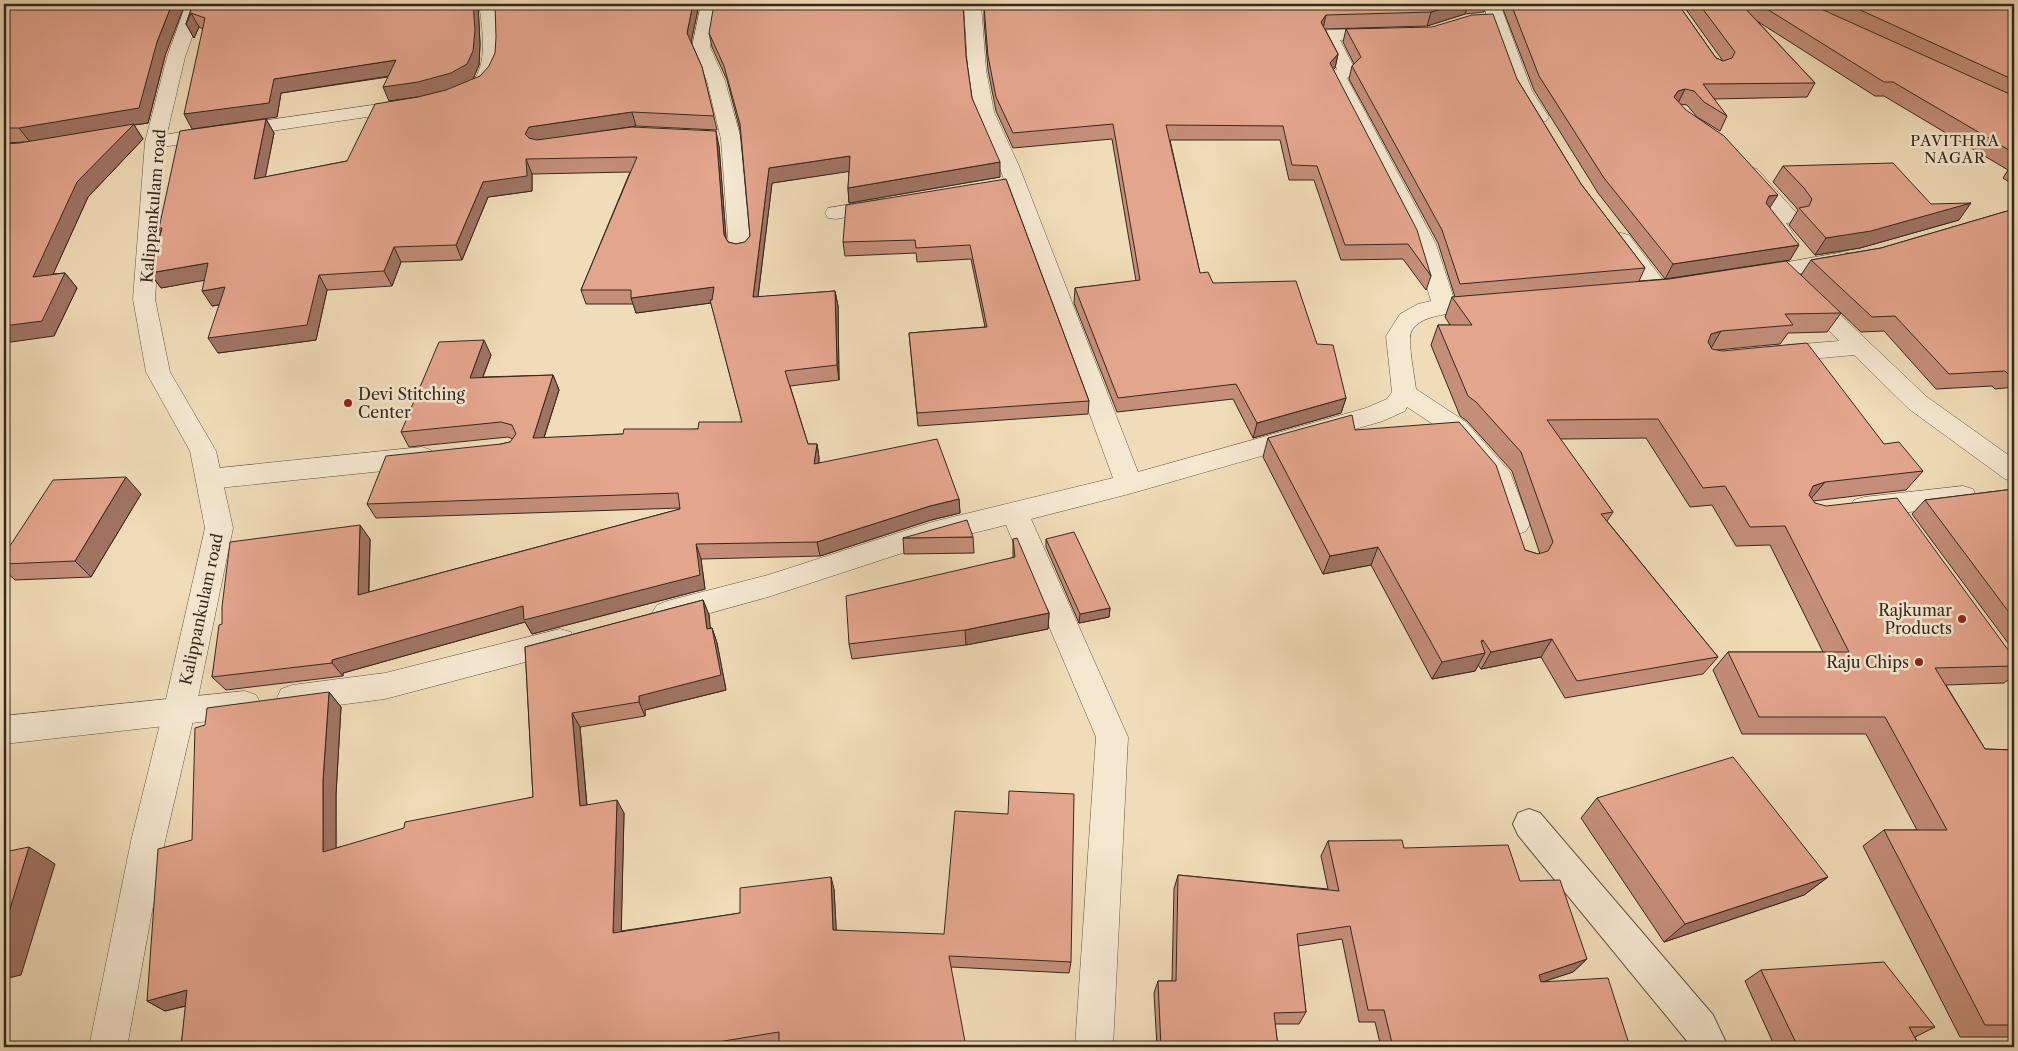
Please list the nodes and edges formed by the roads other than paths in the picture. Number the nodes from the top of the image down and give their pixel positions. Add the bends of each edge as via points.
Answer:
1 (194, 4) edge
2 (488, 4) edge
3 (709, 4) edge
4 (979, 10) edge
5 (1494, 12) edge
6 (1474, 20) edge
7 (1401, 33) edge
8 (448, 98) edge
9 (424, 104) edge
10 (1547, 131) edge
11 (151, 134) junction
12 (1736, 157) edge
13 (902, 201) edge
14 (836, 213) dead end
15 (1610, 227) edge
16 (740, 250) edge
17 (1862, 256) edge
18 (1809, 265) junction
19 (1780, 270) junction
20 (1737, 278) edge
21 (1629, 292) edge
22 (1503, 303) edge
23 (1444, 308) junction
24 (1859, 347) junction
25 (1760, 355) edge
26 (1404, 394) junction
27 (450, 454) edge
28 (209, 479) junction
29 (1129, 484) junction
30 (2005, 487) edge
31 (1888, 504) junction
32 (1839, 510) edge
33 (1015, 513) junction
34 (1906, 528) edge
35 (1524, 551) edge
36 (643, 619) edge
37 (586, 634) edge
38 (180, 712) junction
39 (4, 730) edge
40 (1530, 824) dead end
41 (108, 1047) edge
42 (1094, 1047) edge
43 (1710, 1047) edge

1 - 11 street, Kalippankulam road
2 - 8 street via 491,60 488,73 480,84
3 - 16 street via 701,47 716,81
4 - 29 street via 977,70 984,112 1006,184
5 - 6 street
5 - 10 street via 1523,91
7 - 23 street via 1328,35 1347,71 1337,76 1425,244
9 - 11 street
11 - 28 street, Kalippankulam road via 144,299 158,372 203,451
12 - 18 street via 1788,217 1770,217
13 - 14 street
15 - 21 street via 1667,288
17 - 18 street
18 - 19 street
19 - 20 street
19 - 24 street
22 - 23 street
23 - 26 street via 1426,309 1408,319 1398,336
24 - 25 street
24 - 30 street
26 - 29 street via 1396,405 1374,415
26 - 35 street via 1457,428 1502,479
27 - 28 street
28 - 38 street, Kalippankulam road via 219,528
29 - 33 street
30 - 31 street
31 - 32 street
31 - 34 street
33 - 36 street via 932,534 768,586
33 - 42 street via 1112,737
37 - 38 street via 385,686
38 - 39 street
38 - 41 street, Kalippankulam road via 148,841
40 - 43 lane via 1700,1028

